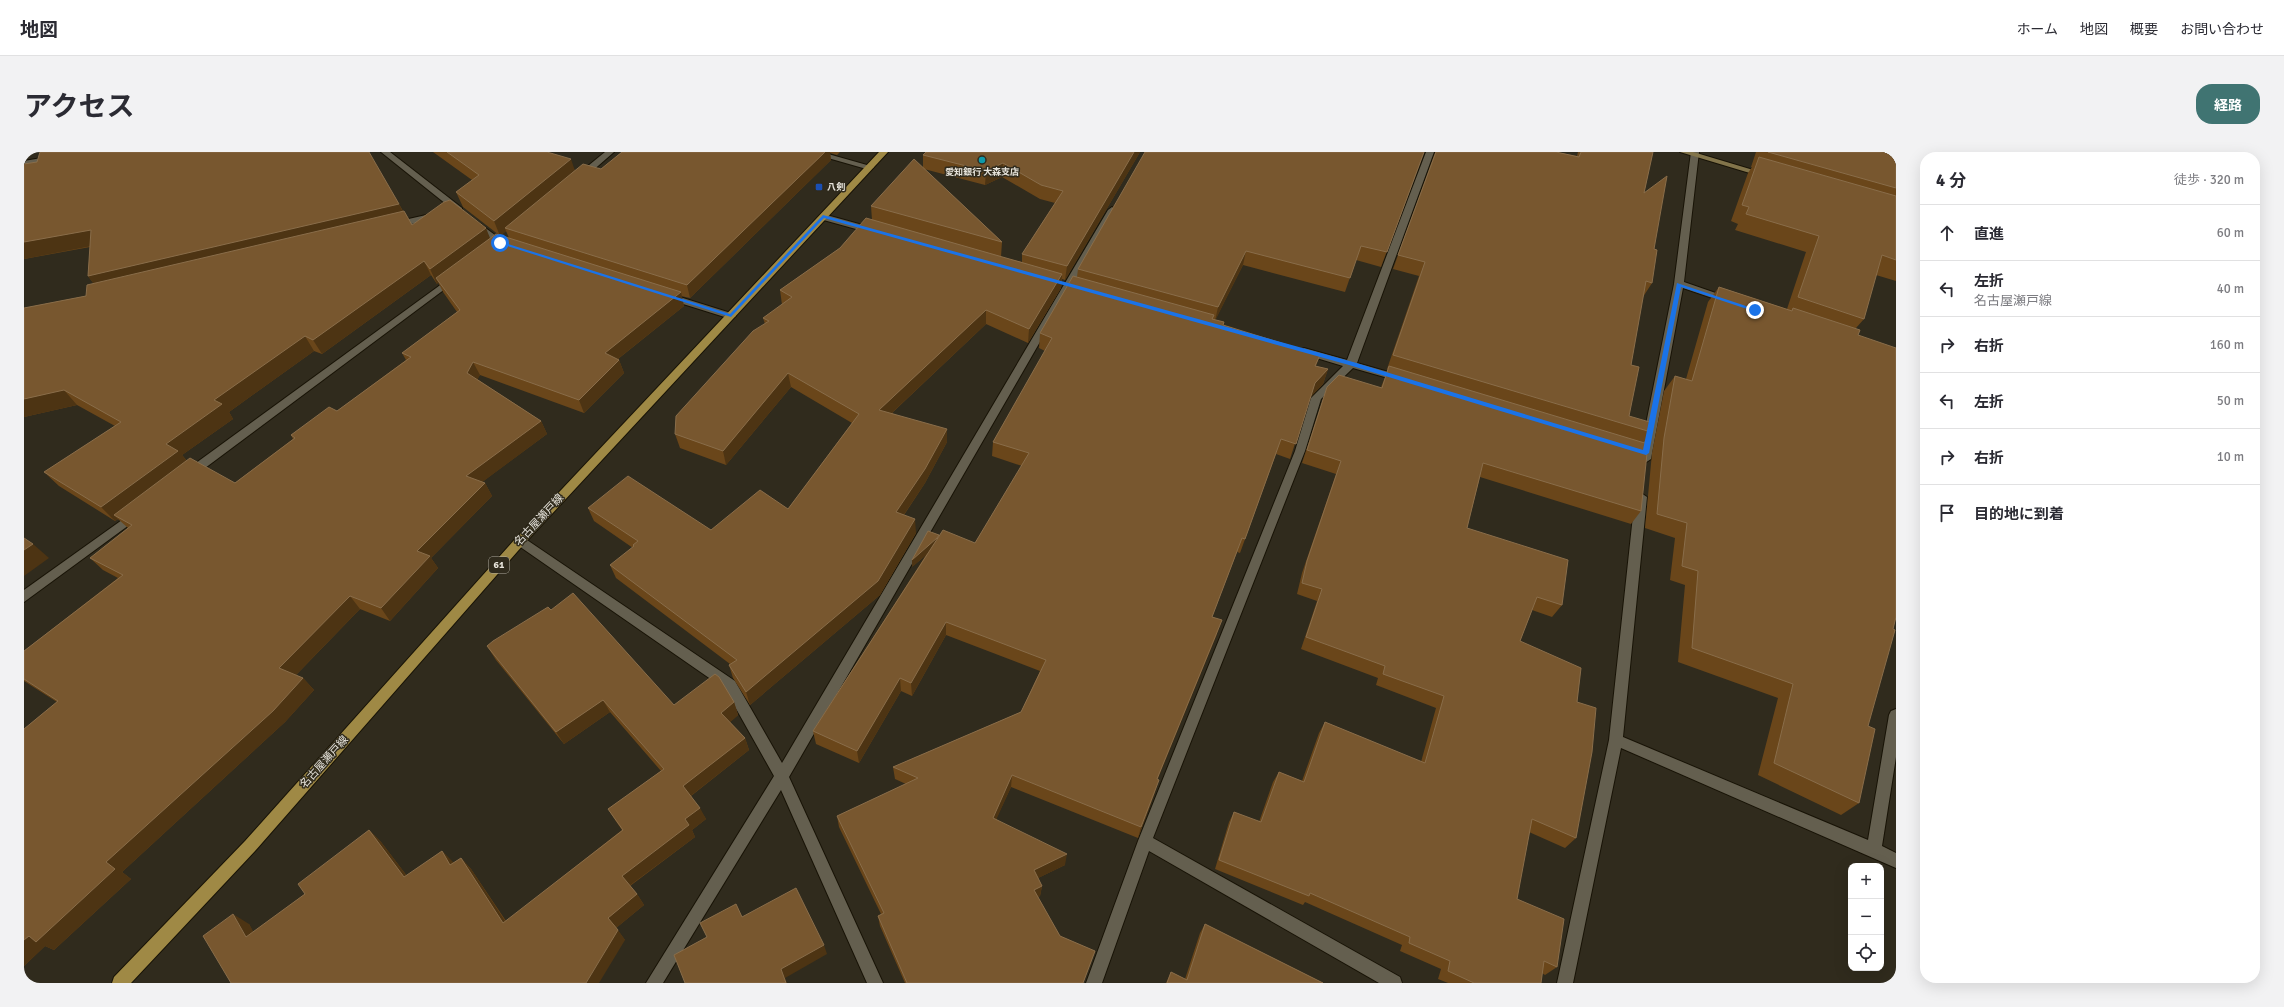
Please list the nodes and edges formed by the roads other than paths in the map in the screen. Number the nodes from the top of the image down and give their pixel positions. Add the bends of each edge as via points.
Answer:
1 (385, 152) edge
2 (610, 152) edge
3 (811, 152) edge
4 (884, 152) edge
5 (1430, 152) edge
6 (1684, 152) edge
7 (1695, 154) edge
8 (60, 157) edge
9 (24, 164) edge
10 (870, 167) junction
11 (1776, 178) edge
12 (574, 182) edge
13 (1119, 199) edge
14 (465, 215) junction
15 (823, 217) junction
16 (381, 228) edge
17 (884, 234) edge
18 (515, 248) edge
19 (462, 272) edge
20 (1679, 284) junction
21 (656, 292) edge
22 (1734, 303) edge
23 (731, 316) junction
24 (1297, 349) edge
25 (1351, 364) junction
26 (1412, 382) edge
27 (1644, 469) edge
28 (183, 479) edge
29 (1643, 484) edge
30 (145, 507) edge
31 (520, 541) junction
32 (24, 597) edge
33 (1896, 715) edge
34 (1616, 740) junction
35 (782, 776) junction
36 (1145, 841) junction
37 (1874, 850) junction
38 (1896, 861) edge
39 (120, 983) edge
40 (654, 983) edge
41 (875, 983) edge
42 (1094, 983) edge
43 (1394, 983) edge
44 (1565, 983) edge

1 - 14 street
2 - 12 street
3 - 10 street
4 - 10 main road, 名古屋瀬戸線 / 61
5 - 25 street
6 - 7 street
7 - 11 street
7 - 20 street
8 - 9 street
10 - 15 main road, 名古屋瀬戸線 / 61
13 - 35 street
14 - 16 street
14 - 18 street via 500,243
15 - 17 street
15 - 23 main road, 名古屋瀬戸線 / 61
19 - 28 street
20 - 22 street
20 - 27 street via 1642,452
21 - 23 street
23 - 31 main road, 名古屋瀬戸線 / 61
24 - 25 street
25 - 26 street
25 - 36 street via 1316,398 1300,451
29 - 34 street
30 - 32 street
31 - 35 street via 730,685
31 - 39 main road, 名古屋瀬戸線 / 61 via 250,846
33 - 37 street
34 - 37 street
34 - 44 street
35 - 40 street
35 - 41 street
36 - 42 street
36 - 43 street
37 - 38 street

